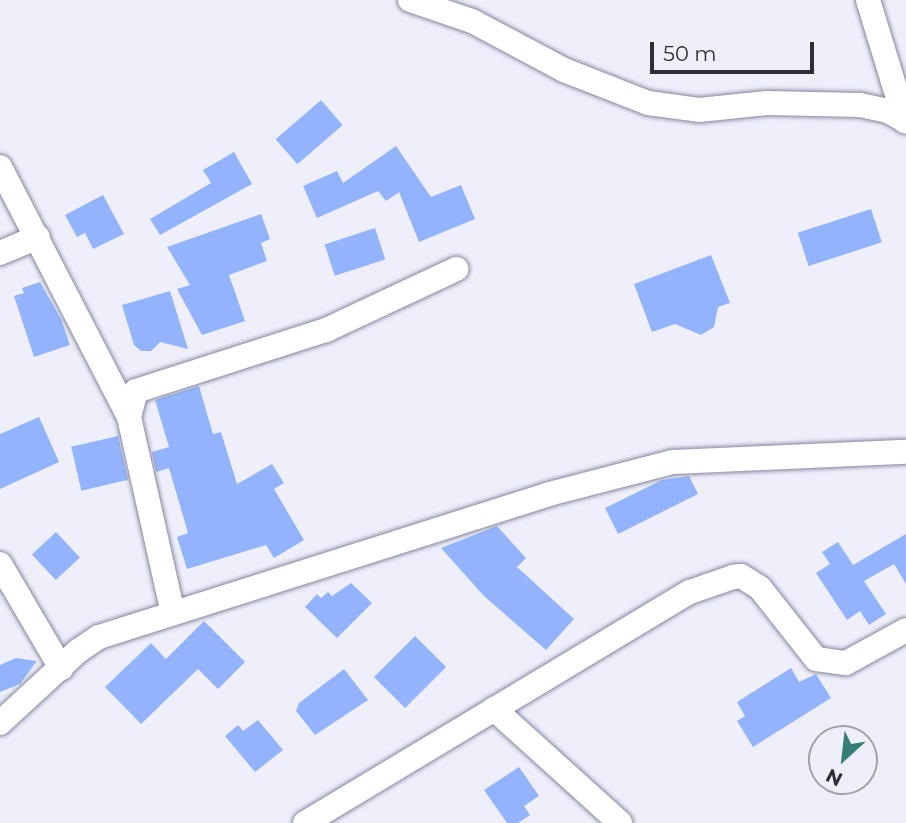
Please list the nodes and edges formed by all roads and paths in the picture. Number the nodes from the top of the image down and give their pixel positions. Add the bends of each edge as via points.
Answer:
1 (410, 0) edge
2 (868, 0) edge
3 (905, 121) edge
4 (0, 167) edge
5 (38, 237) junction
6 (0, 253) edge
7 (456, 269) dead end
8 (129, 417) junction
9 (906, 452) edge
10 (0, 564) edge
11 (172, 610) junction
12 (906, 631) edge
13 (61, 668) junction
14 (494, 709) junction
15 (0, 723) edge
16 (305, 823) edge
17 (620, 823) edge

1 - 3 street via 472,21 564,70 649,103 699,110 767,103 860,105
2 - 3 street
4 - 5 street
5 - 6 street
5 - 8 street
7 - 8 street via 326,330 136,391
8 - 11 street
9 - 11 street via 673,462 549,494
10 - 13 street
11 - 13 street via 99,637
12 - 14 street via 846,663 816,659 760,588 733,576 690,592
13 - 15 street
14 - 16 street
14 - 17 street

